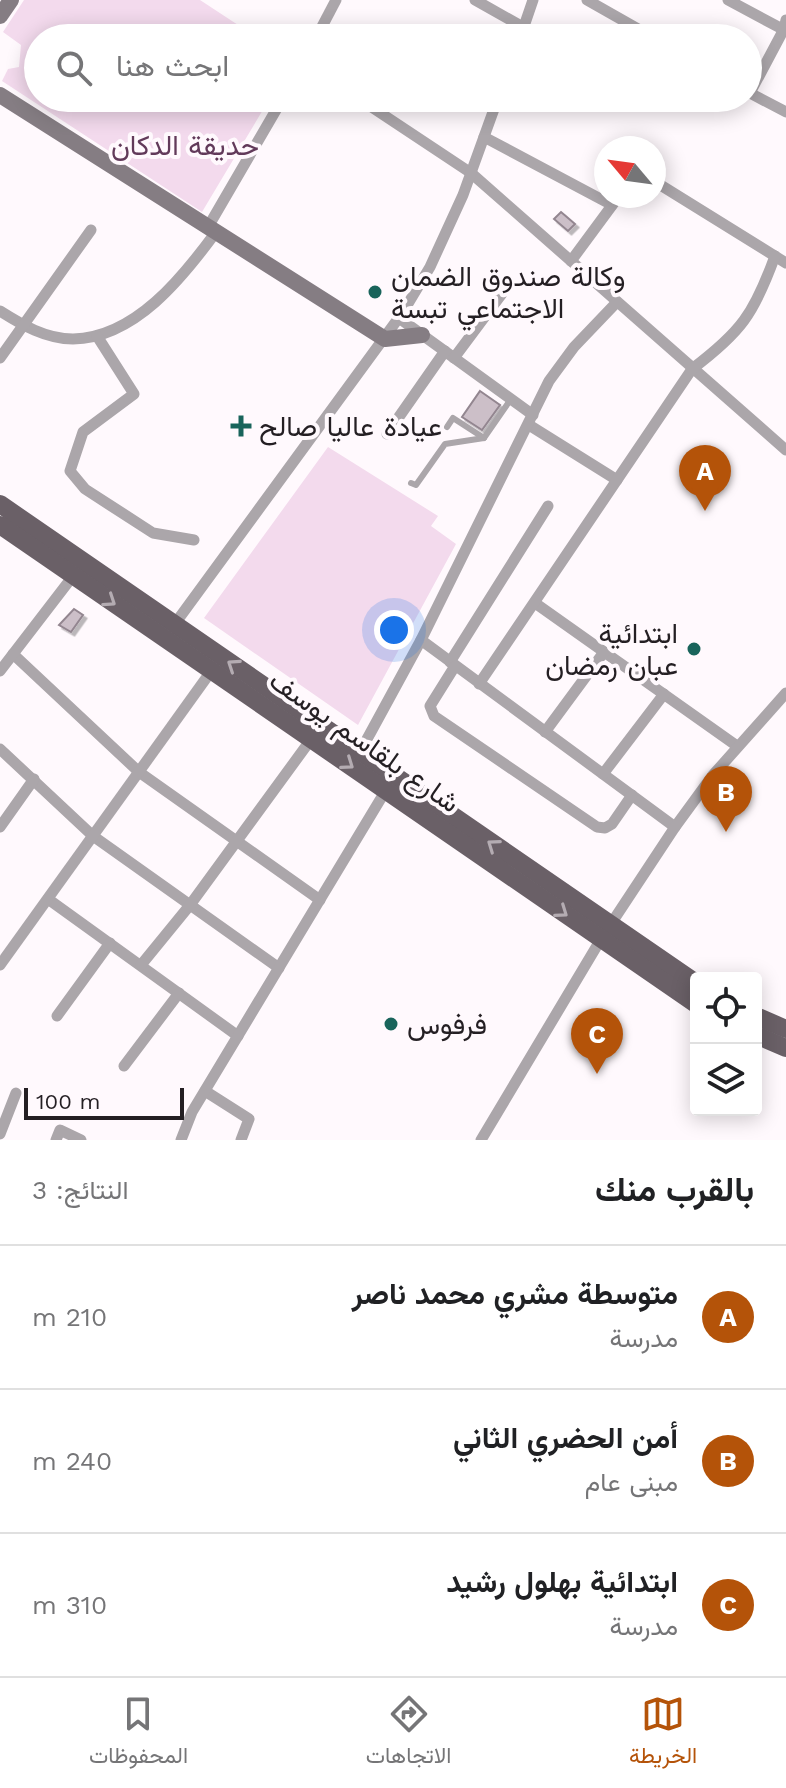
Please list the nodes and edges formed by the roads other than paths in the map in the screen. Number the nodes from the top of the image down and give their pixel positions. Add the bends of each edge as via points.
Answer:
1 (11, 0) edge
2 (336, 0) edge
3 (475, 0) edge
4 (533, 0) edge
5 (587, 0) edge
6 (728, 0) edge
7 (0, 16) edge
8 (323, 24) edge
9 (509, 24) edge
10 (525, 24) edge
11 (629, 24) edge
12 (785, 27) edge
13 (762, 69) edge
14 (0, 95) edge
15 (762, 99) edge
16 (24, 110) edge
17 (27, 112) edge
18 (275, 112) edge
19 (379, 112) edge
20 (493, 112) edge
21 (786, 112) edge
22 (484, 137) junction
23 (471, 173) junction
24 (666, 188) edge
25 (594, 190) edge
26 (610, 208) edge
27 (212, 229) junction
28 (91, 230) dead end
29 (775, 256) junction
30 (571, 261) junction
31 (786, 263) edge
32 (504, 291) dead end
33 (617, 302) junction
34 (0, 311) edge
35 (399, 318) junction
36 (21, 325) junction
37 (422, 335) junction
38 (97, 336) junction
39 (385, 339) junction
40 (449, 355) junction
41 (0, 358) edge
42 (692, 369) junction
43 (511, 399) junction
44 (531, 420) junction
45 (447, 427) dead end
46 (387, 434) dead end
47 (484, 438) junction
48 (786, 450) edge
49 (617, 480) junction
50 (411, 483) dead end
51 (0, 504) edge
52 (548, 506) dead end
53 (0, 525) edge
54 (194, 540) dead end
55 (73, 576) junction
56 (535, 603) junction
57 (174, 625) junction
58 (421, 640) junction
59 (604, 652) junction
60 (13, 654) junction
61 (453, 664) junction
62 (212, 670) junction
63 (0, 671) edge
64 (479, 684) junction
65 (786, 693) edge
66 (664, 694) junction
67 (545, 732) junction
68 (312, 738) junction
69 (737, 746) junction
70 (0, 749) edge
71 (360, 752) junction
72 (139, 772) junction
73 (603, 774) junction
74 (34, 779) junction
75 (386, 790) junction
76 (632, 795) junction
77 (0, 827) edge
78 (675, 827) junction
79 (93, 836) junction
80 (239, 841) junction
81 (48, 899) junction
82 (320, 900) junction
83 (190, 905) junction
84 (606, 932) junction
85 (110, 943) junction
86 (0, 965) edge
87 (141, 965) junction
88 (279, 968) junction
89 (690, 980) edge
90 (179, 993) junction
91 (690, 999) edge
92 (57, 1016) dead end
93 (762, 1019) edge
94 (786, 1029) edge
95 (238, 1036) junction
96 (762, 1038) edge
97 (786, 1048) edge
98 (124, 1066) dead end
99 (205, 1091) junction
100 (16, 1093) dead end
101 (0, 1134) edge
102 (56, 1140) edge
103 (81, 1140) edge
104 (181, 1140) edge
105 (241, 1140) edge
106 (481, 1140) edge

1 - 7 street
2 - 8 street
3 - 9 street
4 - 10 street
5 - 11 street
6 - 12 street
12 - 13 street
14 - 16 street
15 - 21 street
17 - 27 street
18 - 27 street
19 - 23 street
20 - 22 street
22 - 23 street
22 - 25 street
23 - 30 street
23 - 35 street via 445,237
24 - 29 street
26 - 30 street
27 - 38 street via 194,262 153,303
27 - 39 street
28 - 36 street
29 - 31 street
29 - 42 street via 743,324
30 - 33 street
32 - 40 street
33 - 42 street
33 - 44 street via 560,364
34 - 36 street
35 - 37 street
35 - 39 street
36 - 38 street via 72,339
36 - 41 street
37 - 39 street
37 - 40 street
38 - 54 street via 134,394 83,432 70,471 85,489 153,533
39 - 57 street
40 - 43 street
40 - 46 street
42 - 48 street
42 - 49 street
43 - 44 street
43 - 47 lane
44 - 49 street
44 - 58 street
45 - 47 lane via 453,418
47 - 50 lane via 445,444 416,485
49 - 56 street
51 - 57 main road, شارع بلقاسم يوسف
52 - 61 street
53 - 55 main road, شارع بلقاسم يوسف
55 - 60 street
55 -> 62 main road, شارع بلقاسم يوسف
56 - 59 street
56 - 64 street
71 -> 57 main road, شارع بلقاسم يوسف
58 - 61 street
58 - 71 street
59 - 66 street
59 - 67 street
60 - 63 street
60 - 72 street
61 - 64 street
61 - 76 street via 430,706 434,716 597,827 612,824
62 - 68 main road, شارع بلقاسم يوسف
62 - 72 street
64 - 67 street
65 - 69 street
66 - 69 street
66 - 73 street
67 - 73 street
68 -> 75 main road, شارع بلقاسم يوسف
68 - 80 street
69 - 78 street
70 - 74 street
84 -> 71 main road, شارع بلقاسم يوسف
72 - 79 street
72 - 80 street
73 - 76 street
74 - 77 street
74 - 79 street
75 - 82 street
75 -> 84 main road, شارع بلقاسم يوسف
76 - 78 street
78 - 84 street
79 - 81 street
79 - 83 street
80 - 82 street
80 - 83 street
81 - 85 street
81 - 86 street
82 - 88 street
83 - 87 street
83 - 88 street
84 - 89 main road, شارع بلقاسم يوسف
84 - 91 main road, شارع بلقاسم يوسف
84 - 106 street
85 - 87 street
85 - 92 street
87 - 90 street
88 - 95 street
90 - 95 street
90 - 98 street
93 - 94 main road
95 - 99 street
96 - 97 main road
99 - 104 street
99 - 105 street via 249,1119
100 - 101 street
102 - 103 street via 60,1130

